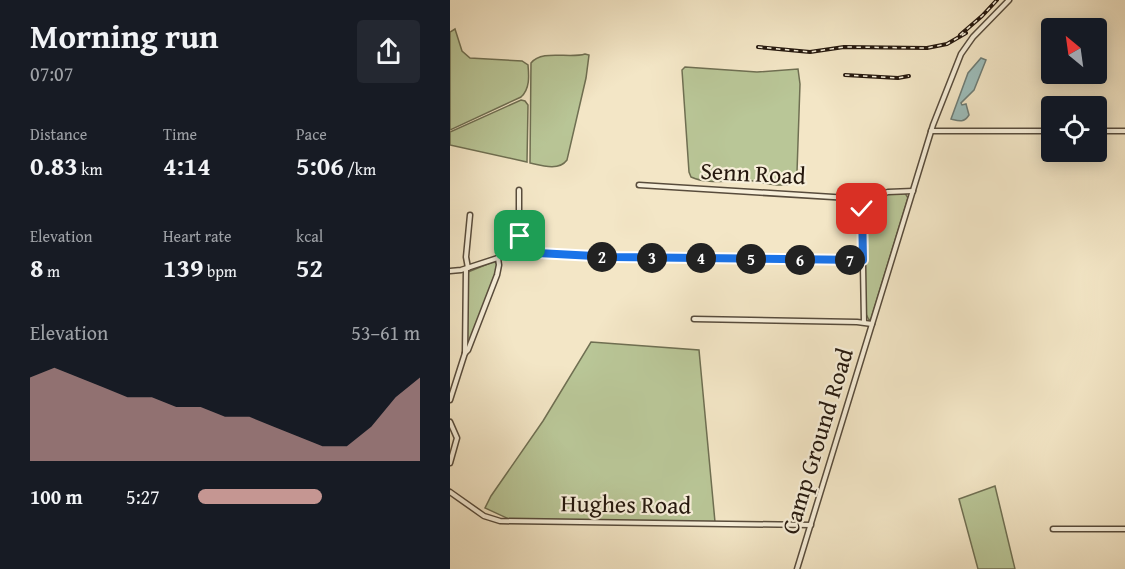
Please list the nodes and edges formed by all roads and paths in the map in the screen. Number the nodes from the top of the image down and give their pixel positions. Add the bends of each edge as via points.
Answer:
1 (1009, 0) edge
2 (931, 131) junction
3 (1041, 131) edge
4 (1107, 131) edge
5 (1125, 131) edge
6 (639, 185) dead end
7 (519, 190) dead end
8 (913, 190) junction
9 (865, 199) junction
10 (470, 215) dead end
11 (519, 252) junction
12 (498, 258) junction
13 (863, 260) junction
14 (467, 268) junction
15 (450, 271) edge
16 (694, 319) dead end
17 (864, 322) junction
18 (872, 324) junction
19 (465, 353) junction
20 (450, 400) edge
21 (450, 422) edge
22 (450, 463) edge
23 (450, 492) edge
24 (811, 525) junction
25 (1053, 529) dead end
26 (1125, 529) edge
27 (797, 569) edge

1 - 2 street, Camp Ground Road via 961,54
2 - 3 street
2 - 8 street, Camp Ground Road
4 - 5 street
6 - 9 street, Senn Road
7 - 11 street
8 - 9 street, Senn Road
8 - 18 street, Camp Ground Road
9 - 13 street, Camp Ground Road
10 - 14 street
11 - 12 street
11 - 13 street
12 - 14 street
12 - 19 street via 496,275
13 - 17 street, Camp Ground Road
14 - 15 street
14 - 19 street
16 - 17 street
17 - 18 street, Camp Ground Road
18 - 24 street, Camp Ground Road
19 - 20 street
21 - 22 street via 457,438
23 - 24 street, Hughes Road via 484,516 500,521
24 - 27 street, Camp Ground Road
25 - 26 street

